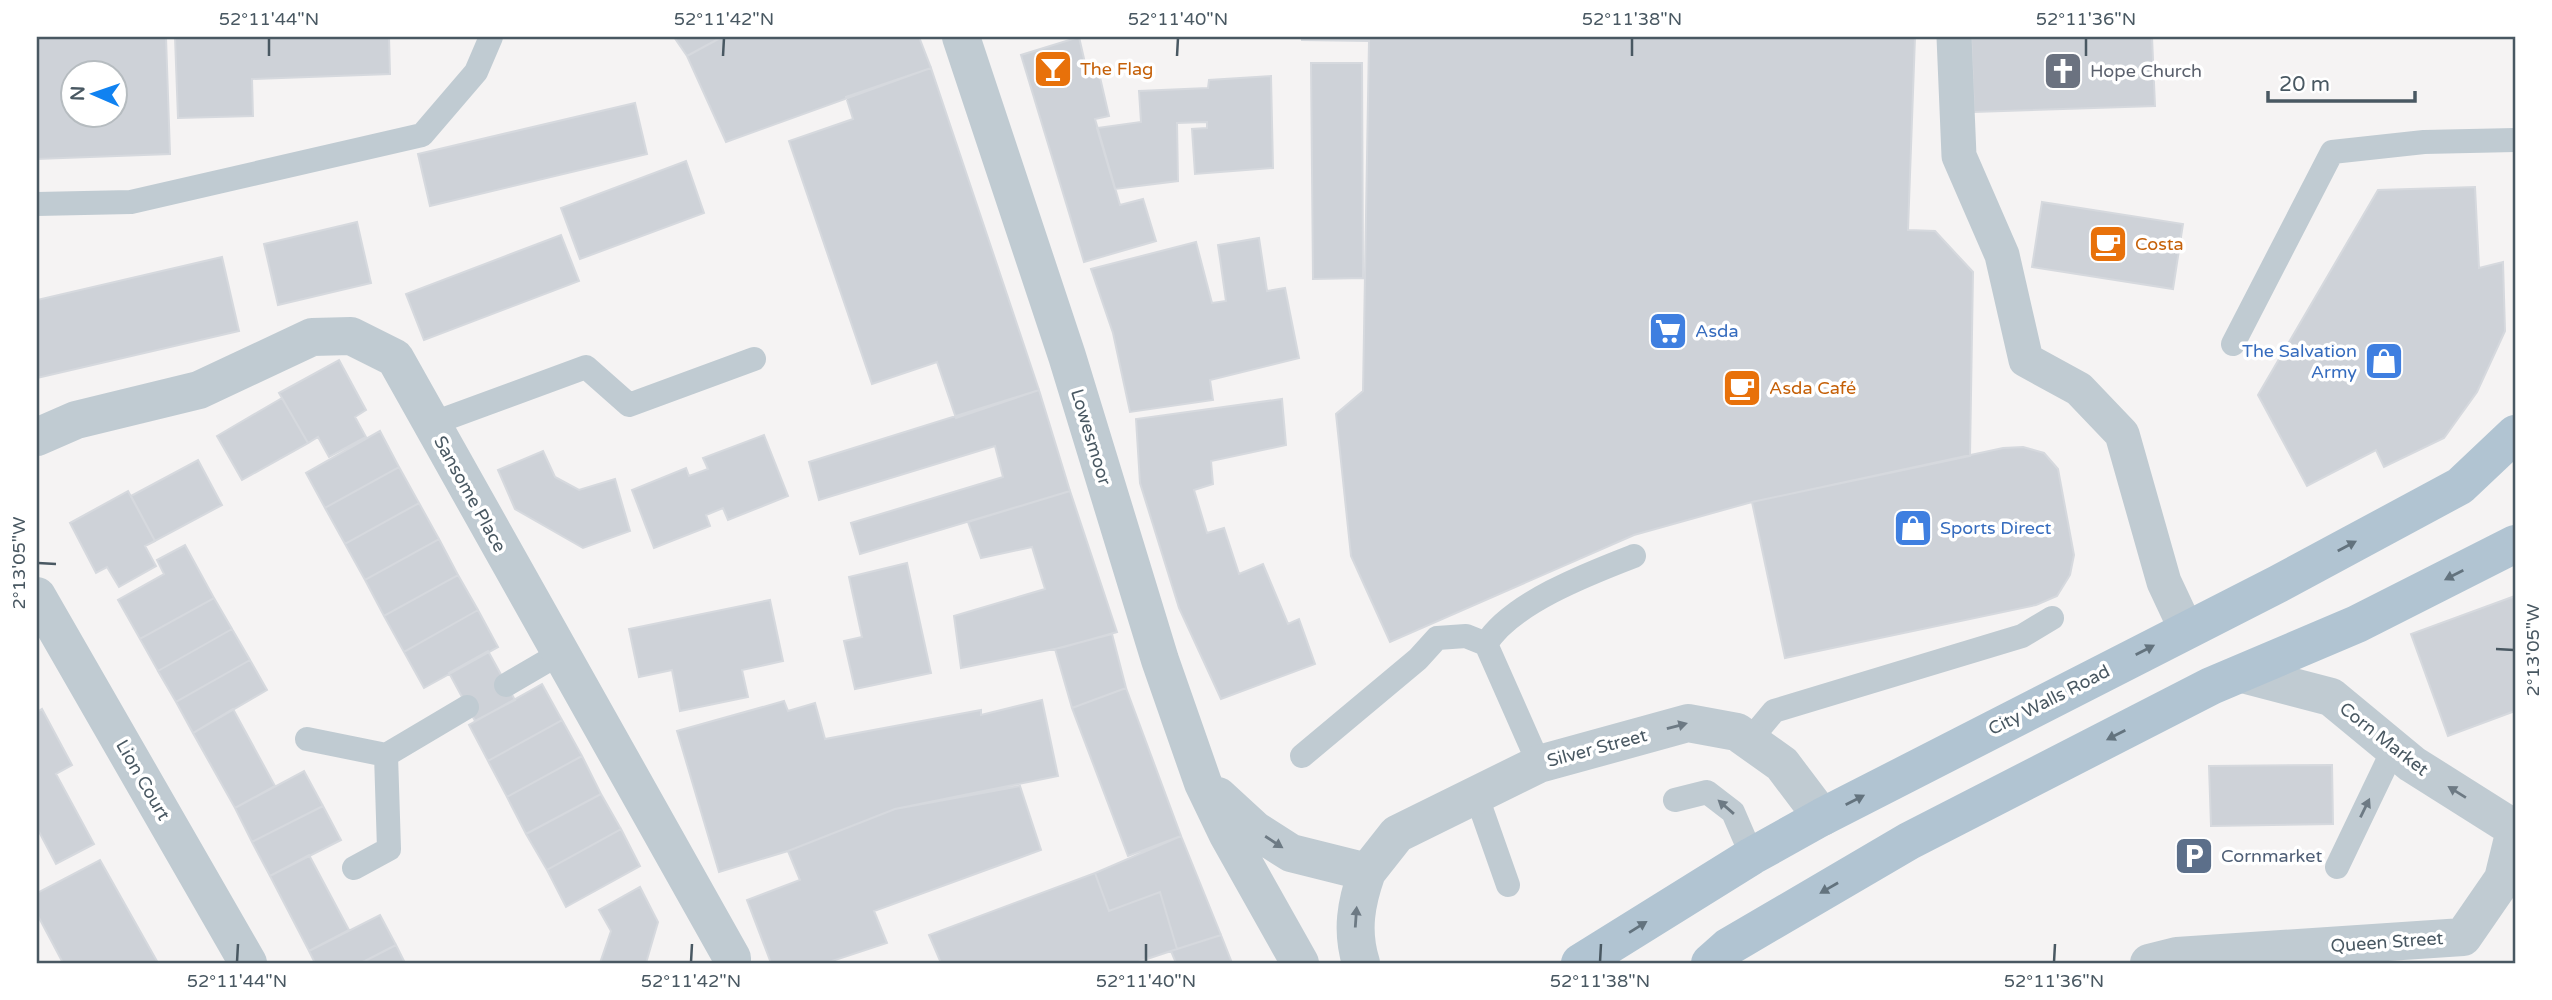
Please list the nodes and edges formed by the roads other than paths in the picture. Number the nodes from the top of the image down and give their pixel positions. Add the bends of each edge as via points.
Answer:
1 (491, 37) edge
2 (962, 37) edge
3 (1954, 37) edge
4 (2515, 140) edge
5 (37, 204) edge
6 (2233, 344) dead end
7 (754, 359) dead end
8 (431, 424) junction
9 (2515, 434) edge
10 (37, 437) edge
11 (2515, 544) edge
12 (1634, 556) dead end
13 (37, 596) edge
14 (2052, 618) dead end
15 (2186, 629) junction
16 (46, 635) edge
17 (1486, 644) junction
18 (559, 654) junction
19 (2243, 674) junction
20 (506, 685) dead end
21 (467, 707) dead end
22 (307, 738) dead end
23 (1749, 741) junction
24 (2393, 750) junction
25 (386, 755) junction
26 (1302, 756) dead end
27 (1539, 764) junction
28 (1203, 783) junction
29 (1477, 797) junction
30 (1675, 800) dead end
31 (1822, 817) junction
32 (2515, 829) edge
33 (1228, 835) junction
34 (1752, 856) junction
35 (2337, 867) dead end
36 (354, 868) dead end
37 (1367, 872) junction
38 (1508, 885) dead end
39 (1712, 958) edge
40 (248, 963) edge
41 (732, 963) edge
42 (1274, 963) edge
43 (1300, 963) edge
44 (1360, 963) edge
45 (1580, 963) edge
46 (2149, 963) edge

1 - 5 lane via 476,72 422,135 131,202
2 - 28 street, Lowesmoor
3 - 15 street via 1959,156 2002,256 2026,360 2079,389 2122,433 2164,582
4 - 6 lane via 2424,142 2332,152
7 - 8 lane via 629,405 586,367
8 - 10 street, Sansome Place via 395,358 351,336 312,337 198,390 76,420
8 - 18 street, Sansome Place
15 -> 9 main road, City Walls Road via 2460,485
11 -> 19 main road via 2357,624
12 - 17 lane via 1531,603
13 - 16 street, Lion Court
14 - 23 lane via 2022,636 1774,711
31 -> 15 main road, City Walls Road
16 - 40 street, Lion Court
17 - 26 lane via 1466,636 1437,638
17 - 27 lane
18 - 20 lane
18 - 41 street, Sansome Place
19 - 24 street, Corn Market via 2331,697
19 -> 39 main road via 2211,686 1909,841
21 - 25 lane
22 - 25 lane
27 -> 23 street, Silver Street via 1688,723 1737,732
23 - 31 street, Silver Street via 1782,764
32 -> 24 street, Corn Market
35 -> 24 lane
25 - 36 lane via 388,849
27 - 29 street, Silver Street
28 - 33 street, Lowesmoor
28 -> 37 street via 1255,830 1291,853
29 - 37 street, Silver Street via 1397,834
29 - 38 lane
34 -> 30 lane via 1734,812 1707,792
31 - 34 main road, City Walls Road
32 - 46 street, Queen Street via 2503,878 2463,937 2177,956
33 - 42 street, Lowesmoor
33 - 43 street, Lowesmoor
45 -> 34 main road, City Walls Road
44 -> 37 street, Silver Street via 1355,924 1357,899

